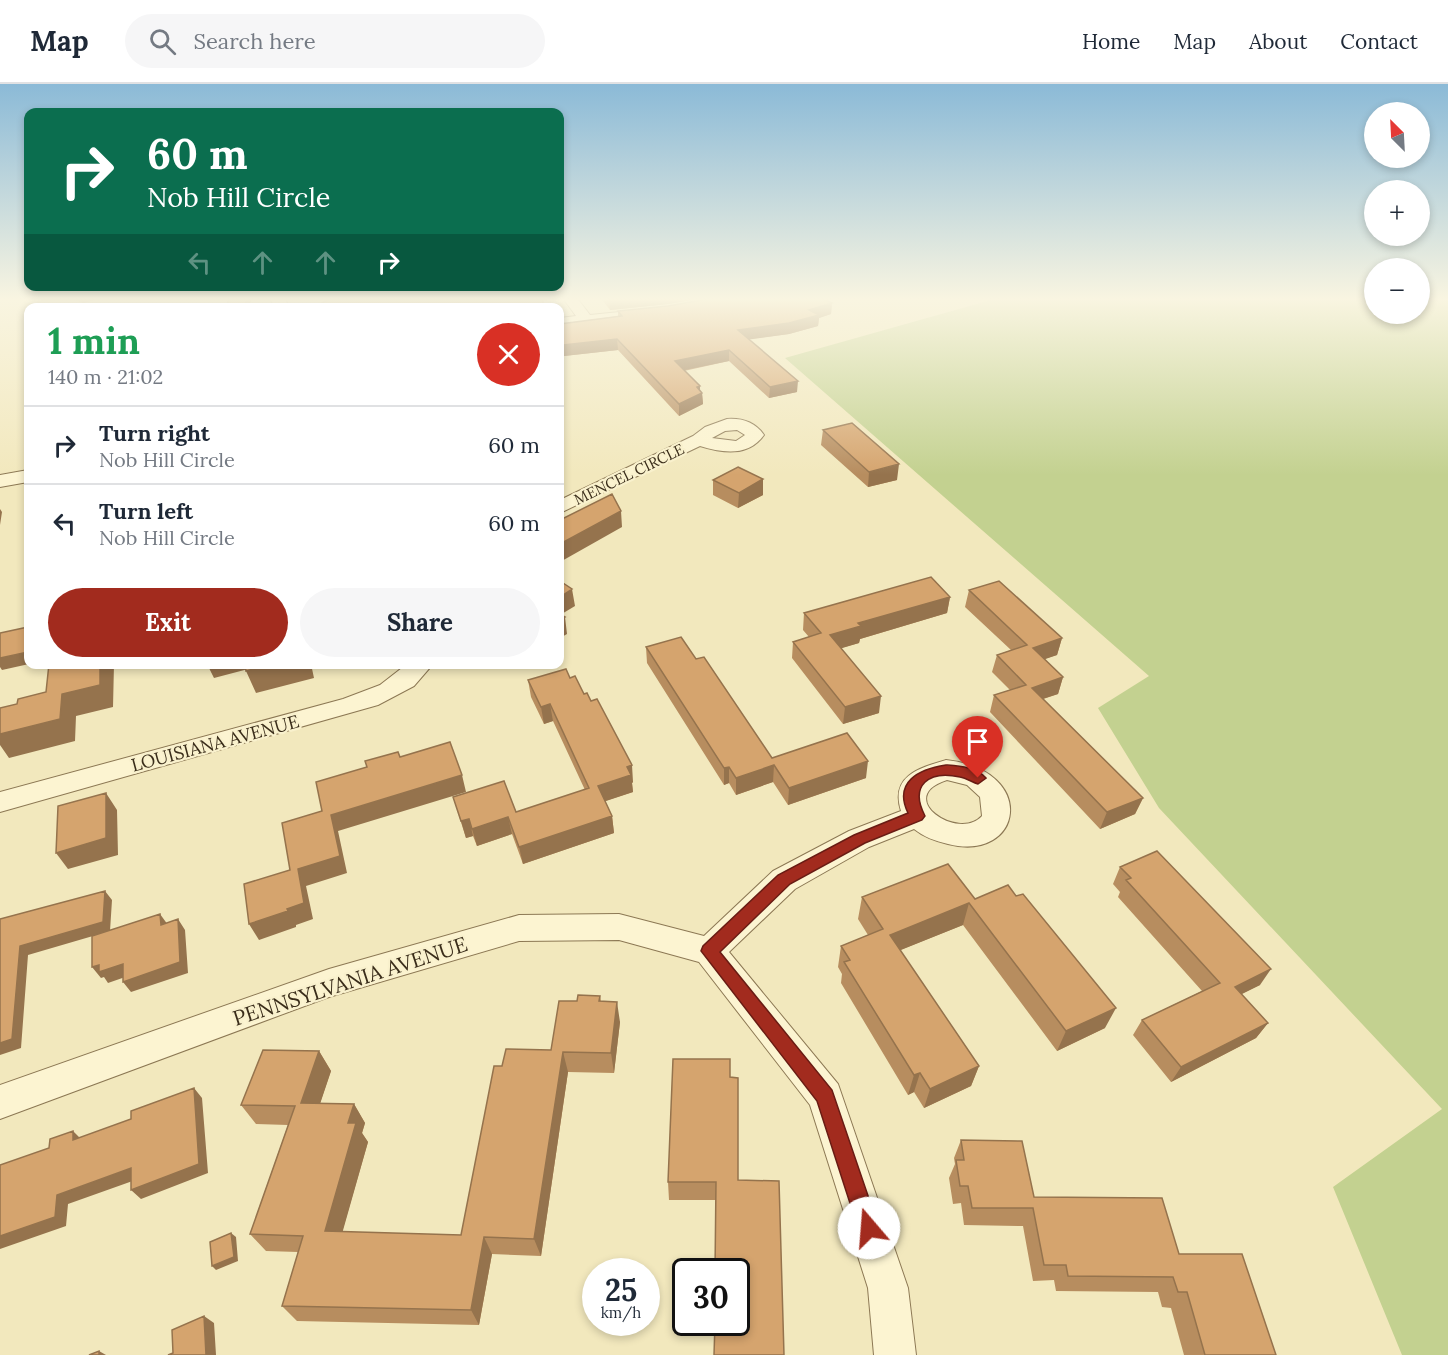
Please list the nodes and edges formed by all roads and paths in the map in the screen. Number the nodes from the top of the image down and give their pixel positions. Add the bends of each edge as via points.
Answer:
1 (699, 440) dead end
2 (24, 477) edge
3 (0, 481) edge
4 (564, 505) edge
5 (417, 669) edge
6 (0, 802) edge
7 (917, 816) dead end
8 (709, 951) junction
9 (0, 1102) edge
10 (895, 1355) edge

1 - 4 street, MENCEL CIRCLE
2 - 3 street
5 - 6 street, LOUISIANA AVENUE via 385,694 349,706
7 - 8 street via 859,839 784,879
8 - 9 street, PENNSYLVANIA AVENUE via 620,927 519,928 329,983
8 - 10 street via 825,1096 888,1288

